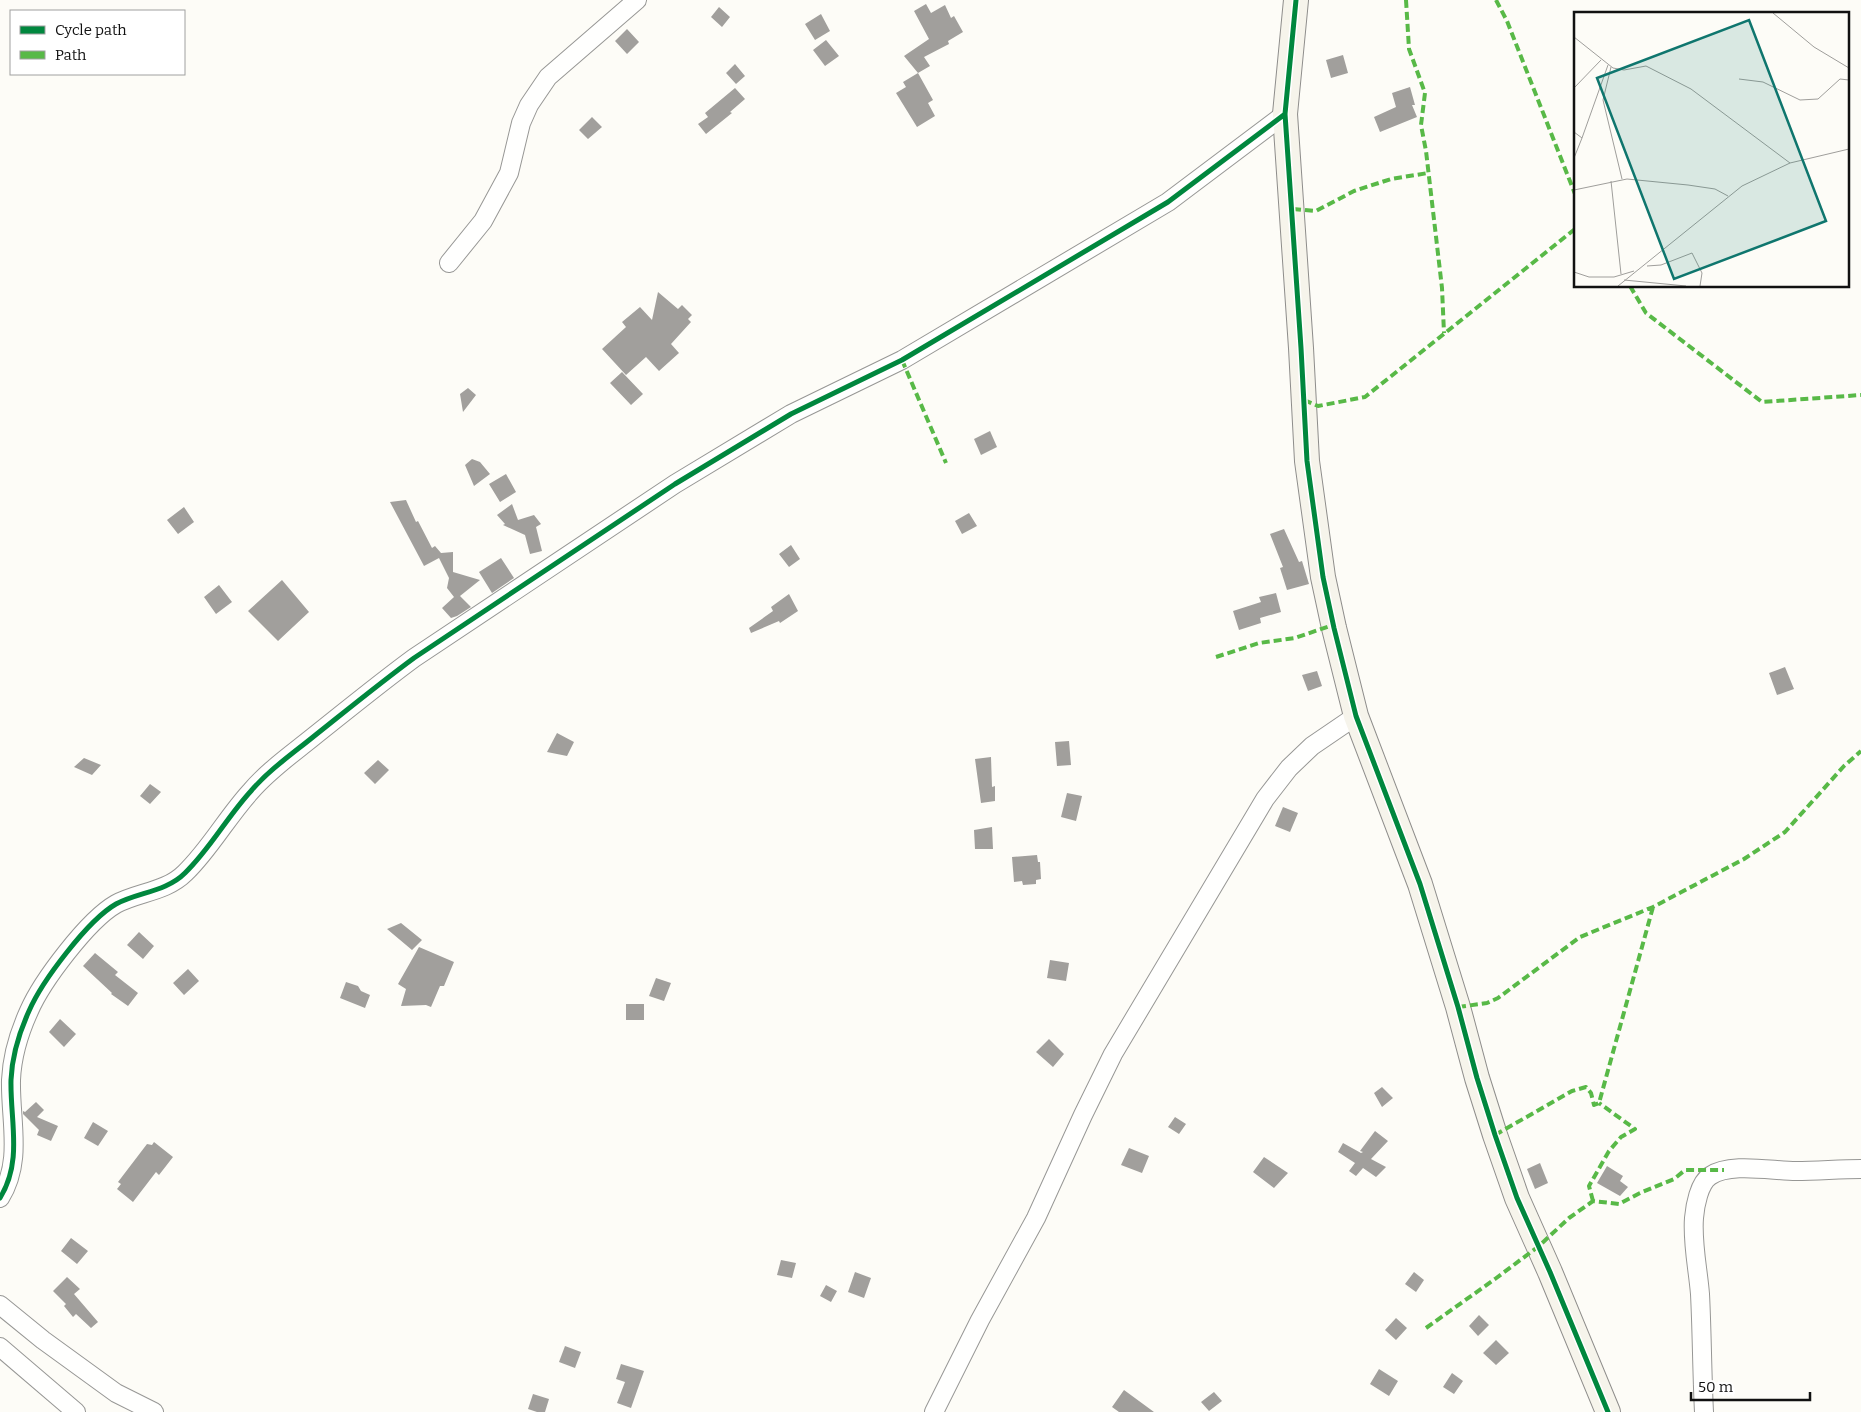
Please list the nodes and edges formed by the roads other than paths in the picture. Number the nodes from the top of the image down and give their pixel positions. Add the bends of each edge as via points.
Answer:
1 (637, 0) edge
2 (1296, 0) edge
3 (1286, 114) junction
4 (449, 263) dead end
5 (1356, 716) junction
6 (1861, 1169) edge
7 (0, 1198) edge
8 (0, 1305) edge
9 (0, 1347) edge
10 (76, 1412) edge
11 (154, 1412) edge
12 (934, 1412) edge
13 (1608, 1412) edge
14 (1704, 1412) edge

1 - 4 street via 548,77 521,123 510,172 483,220
2 - 3 street
3 - 5 street via 1306,462 1323,577
3 - 7 street via 1168,202 902,360 791,414 675,484 414,658 267,774 184,874 158,890 116,904 76,942 48,978 29,1010 13,1060 15,1147 12,1169
5 - 12 street via 1312,746 1289,768 1265,800 1113,1054 1036,1218
5 - 13 street via 1420,884 1477,1078 1517,1198
6 - 14 street via 1724,1170 1705,1181 1697,1200 1693,1234 1701,1317
8 - 11 street via 116,1393
9 - 10 street

